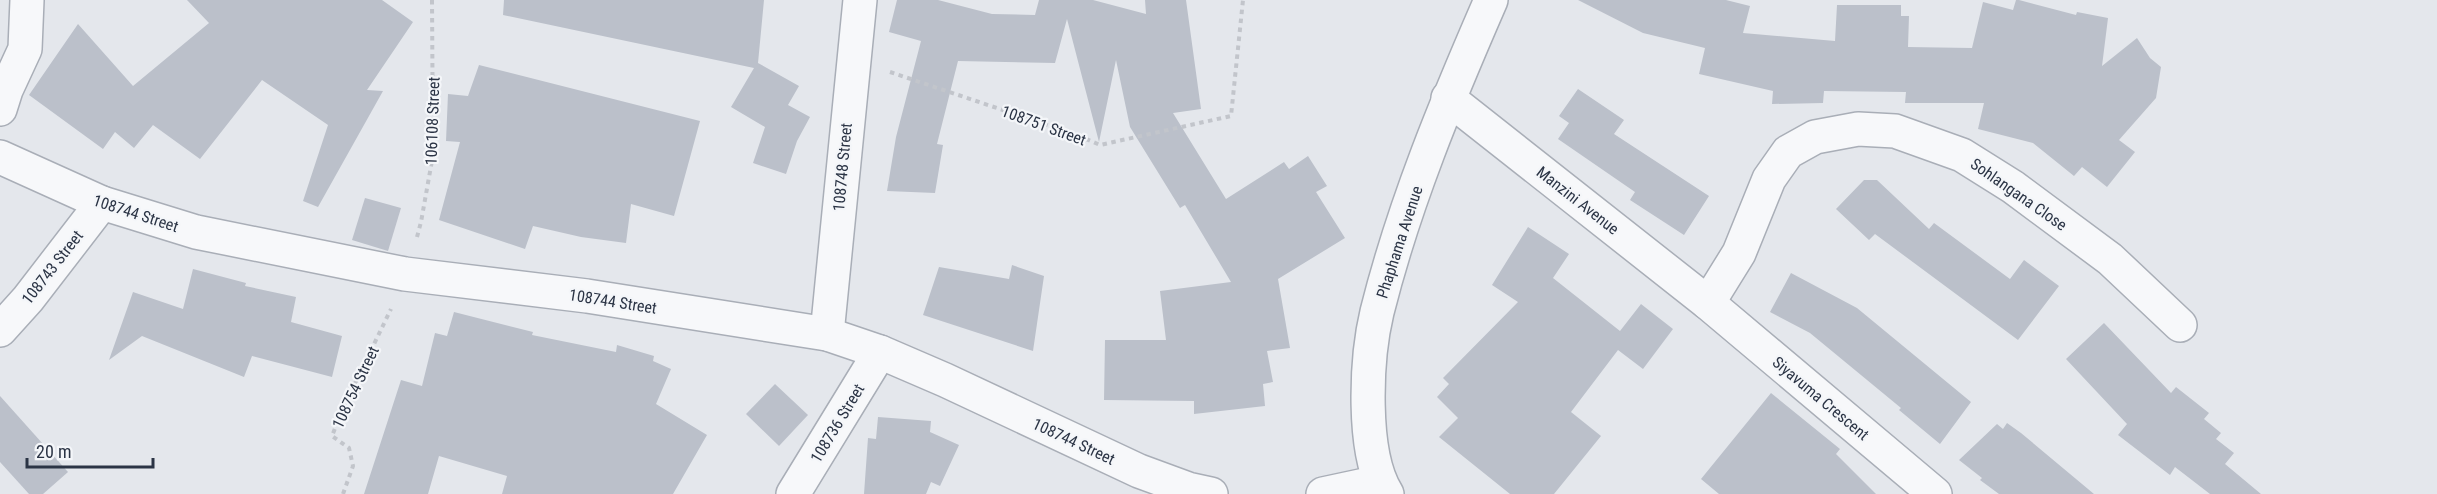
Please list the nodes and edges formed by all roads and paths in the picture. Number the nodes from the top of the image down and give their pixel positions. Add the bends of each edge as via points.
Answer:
1 (27, 0) edge
2 (432, 0) edge
3 (860, 0) edge
4 (1243, 0) edge
5 (1491, 0) edge
6 (853, 60) junction
7 (1448, 98) junction
8 (0, 109) edge
9 (0, 157) edge
10 (102, 203) junction
11 (405, 274) junction
12 (1708, 303) junction
13 (2180, 325) dead end
14 (0, 330) edge
15 (827, 334) junction
16 (880, 352) junction
17 (1383, 488) edge
18 (343, 494) edge
19 (793, 494) edge
20 (1211, 494) edge
21 (1323, 494) edge
22 (1935, 494) edge

1 - 8 street via 25,49
2 - 11 path, 106108 Street via 433,155 422,222
3 - 6 street, 108748 Street
4 - 6 path, 108751 Street via 1231,116 1100,145
5 - 7 street, Phaphama Avenue
6 - 15 street, 108748 Street
7 - 12 street, Manzini Avenue
7 - 17 street, Phaphama Avenue via 1377,313 1369,377 1369,435
9 - 10 street, 108744 Street
10 - 11 street, 108744 Street via 196,232
10 - 14 street, 108743 Street
11 - 15 street, 108744 Street via 587,296
11 - 18 path, 108754 Street via 332,436 349,448 353,466
12 - 13 street, Sohlangana Close via 1739,253 1769,179 1788,152 1815,137 1858,129 1895,130 1962,155 2013,187 2110,259
12 - 22 street, Siyavuma Crescent
15 - 16 street, 108744 Street
16 - 19 street, 108736 Street
16 - 20 street, 108744 Street via 1139,471
17 - 21 street

